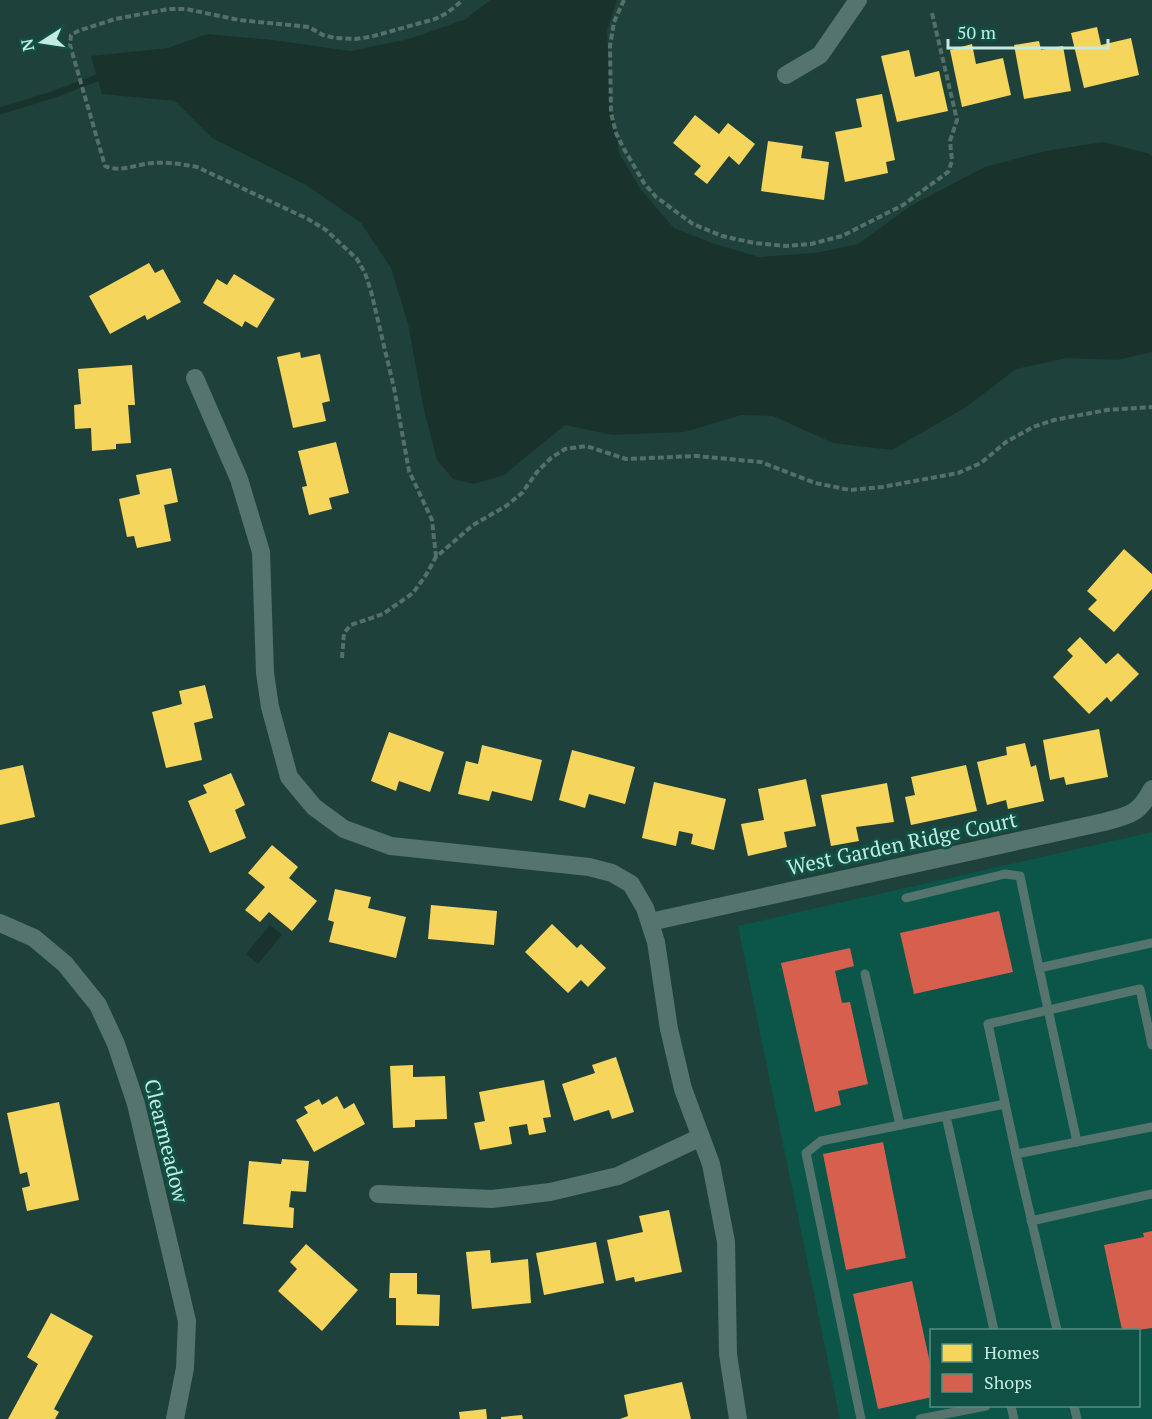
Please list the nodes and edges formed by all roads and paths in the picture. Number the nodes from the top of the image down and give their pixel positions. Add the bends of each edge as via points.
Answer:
1 (463, 0) edge
2 (624, 0) edge
3 (858, 0) edge
4 (932, 13) dead end
5 (786, 75) dead end
6 (195, 378) dead end
7 (1152, 407) edge
8 (435, 557) junction
9 (342, 658) dead end
10 (1152, 789) edge
11 (906, 898) dead end
12 (650, 922) junction
13 (0, 923) edge
14 (1152, 943) edge
15 (1040, 968) junction
16 (865, 975) dead end
17 (1048, 1009) junction
18 (1152, 1046) edge
19 (1005, 1104) junction
20 (946, 1116) junction
21 (900, 1125) junction
22 (1152, 1127) edge
23 (702, 1137) junction
24 (1077, 1142) junction
25 (1016, 1154) junction
26 (378, 1194) dead end
27 (1152, 1194) edge
28 (1031, 1221) junction
29 (994, 1329) edge
30 (1057, 1329) edge
31 (981, 1407) edge
32 (175, 1419) edge
33 (738, 1419) edge
34 (861, 1419) edge
35 (920, 1419) edge

1 - 8 path via 435,19 354,39 323,35 309,27 169,9 78,31 71,35 70,45 105,166 114,170 153,163 197,167 308,219 357,259 371,291 408,471 432,520
2 - 4 path via 614,22 610,46 610,113 616,133 644,183 693,224 754,243 786,246 842,237 903,205 948,172 952,161 950,141 957,120
3 - 5 street via 820,55
6 - 12 street via 239,478 261,552 267,684 288,777 314,807 344,829 391,846 589,867 612,873 631,884
7 - 8 path via 1054,420 1033,427 1006,442 981,463 958,473 882,488 850,490 815,483 761,462 696,456 626,459 576,446 551,458 506,507 473,525
8 - 9 path via 412,593 383,614 351,625 344,633
10 - 12 street, West Garden Ridge Court via 1144,806 1104,822
11 - 15 lane via 1005,874 1020,876
12 - 23 street via 683,1089
13 - 32 street, Clearmeadow via 34,938 65,964 98,1005 116,1044 135,1104 187,1322 185,1368
14 - 15 lane
15 - 17 lane
16 - 21 lane
17 - 18 lane via 1140,989
17 - 19 lane via 988,1024
17 - 24 lane
19 - 20 lane
19 - 25 lane
20 - 21 lane
20 - 29 lane
21 - 34 lane via 821,1142 806,1153
22 - 24 lane
23 - 26 street via 618,1176 550,1192 492,1199
23 - 33 street via 726,1242 728,1354
24 - 25 lane
25 - 28 lane
27 - 28 lane
28 - 30 lane
31 - 35 lane

